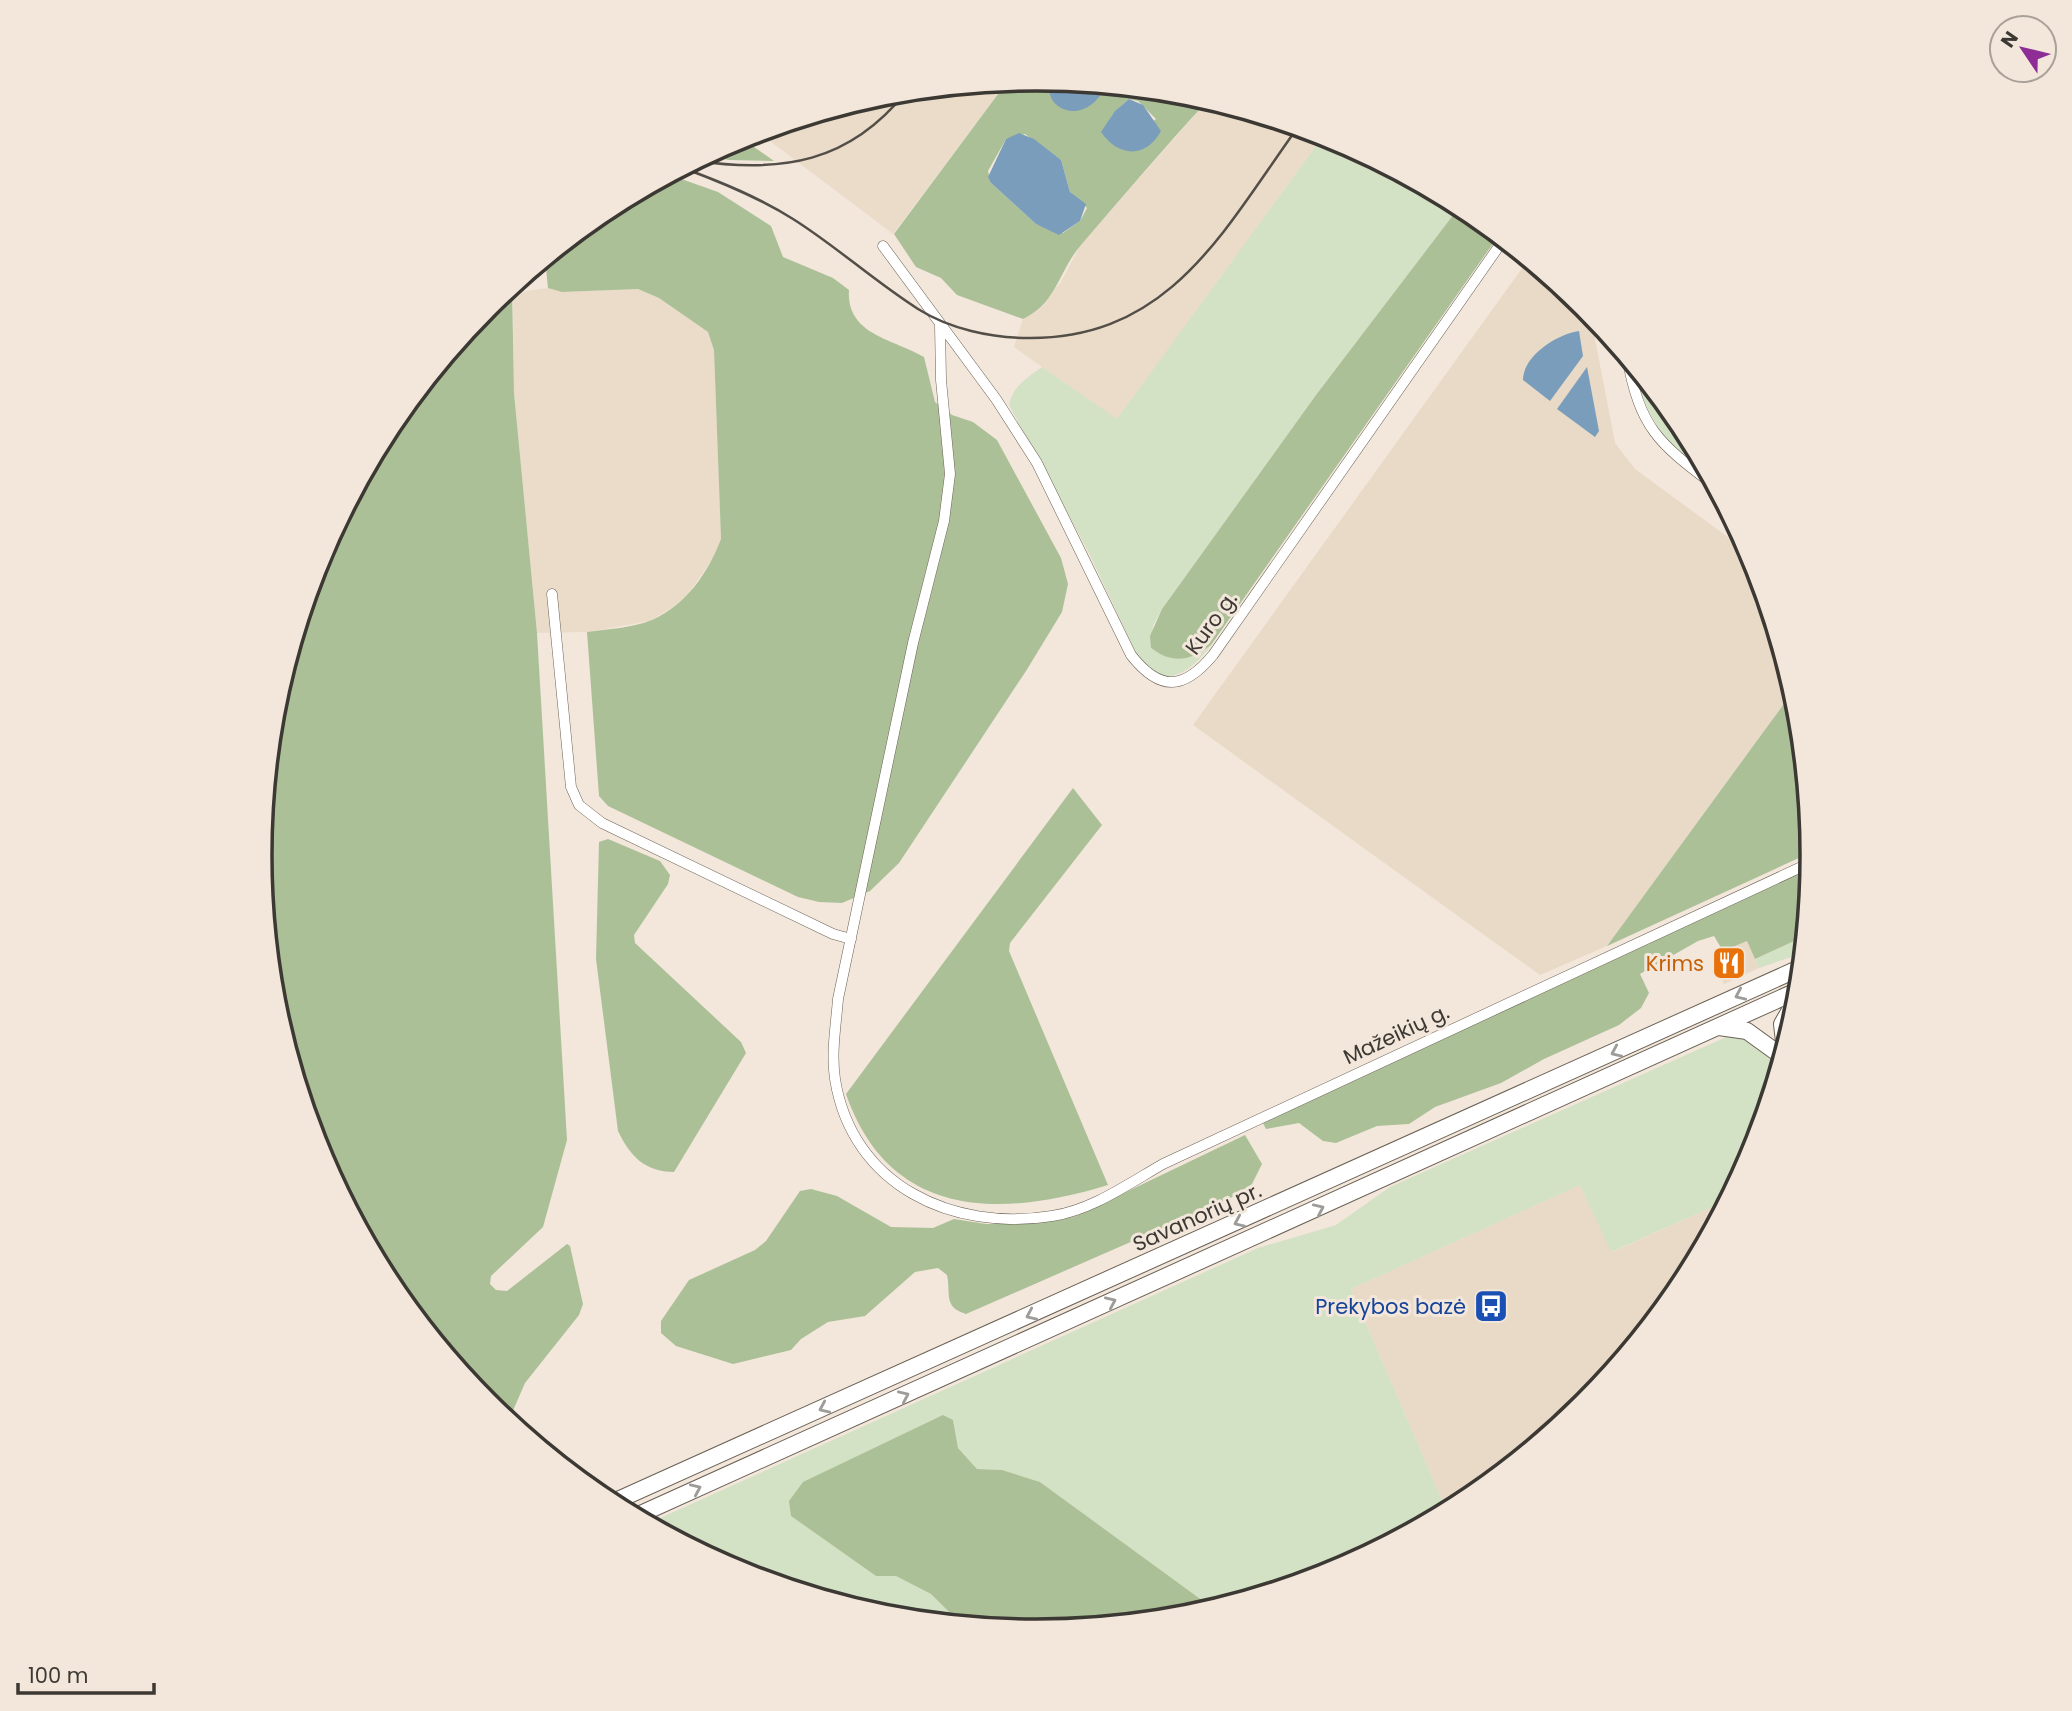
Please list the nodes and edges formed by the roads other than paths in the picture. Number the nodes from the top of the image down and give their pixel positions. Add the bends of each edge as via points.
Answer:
1 (883, 246) dead end
2 (1498, 247) edge
3 (940, 325) junction
4 (1630, 375) edge
5 (1697, 471) edge
6 (552, 594) dead end
7 (1800, 868) edge
8 (851, 939) junction
9 (1791, 972) edge
10 (1787, 998) edge
11 (1719, 1027) junction
12 (1775, 1051) edge
13 (623, 1498) edge
14 (645, 1512) edge

1 - 3 street, Kuro g.
2 - 3 street, Kuro g. via 1213,655 1199,672 1174,682 1145,673 1131,655 1037,463
3 - 8 street, Mažeikių g. via 950,474 944,521 913,643
4 - 5 street via 1651,429
6 - 8 street via 571,787 579,805 602,824
7 - 8 street, Mažeikių g. via 1163,1164 1092,1204 1054,1216 992,1218 943,1209 904,1191 885,1175 849,1127 834,1054 838,999
9 -> 13 highway, Savanorių pr.
10 - 11 highway, Savanorių pr.
11 - 12 highway via 1748,1031
14 -> 11 highway, Savanorių pr.

